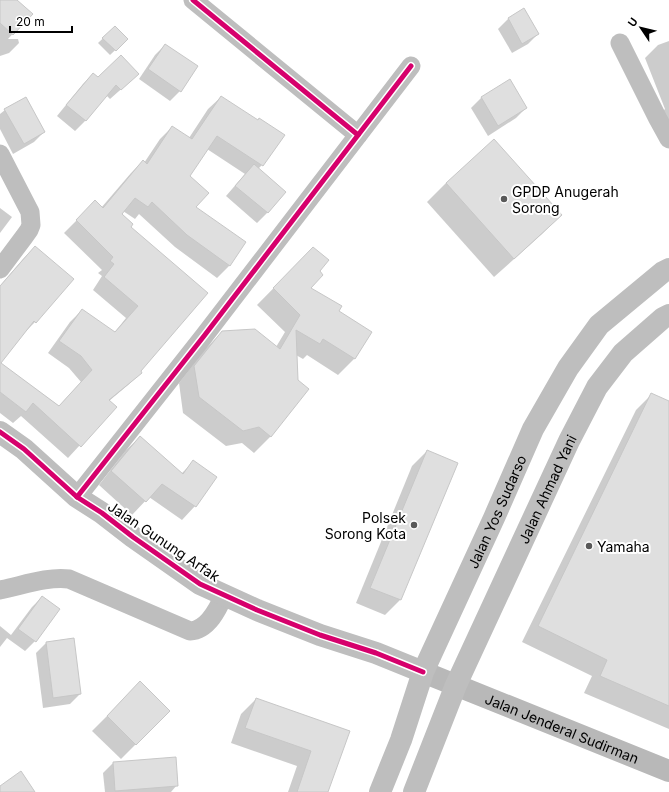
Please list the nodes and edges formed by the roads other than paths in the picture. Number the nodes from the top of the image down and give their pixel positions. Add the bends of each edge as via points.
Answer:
1 (193, 0) edge
2 (620, 43) dead end
3 (411, 66) dead end
4 (358, 135) junction
5 (669, 139) edge
6 (0, 154) edge
7 (0, 269) edge
8 (669, 269) edge
9 (669, 314) edge
10 (0, 432) edge
11 (77, 497) junction
12 (0, 590) edge
13 (224, 595) junction
14 (423, 672) junction
15 (456, 685) junction
16 (669, 771) edge
17 (380, 792) edge
18 (414, 792) edge

1 - 4 street
2 - 5 street
3 - 4 street
4 - 11 street
6 - 7 street via 30,212 30,225
8 - 14 main road, Jalan Yos Sudarso via 599,325 568,368 533,429
9 - 15 main road, Jalan Ahmad Yani via 623,354 597,387 569,441
10 - 11 main road, Jalan Gunung Arfak via 24,449
11 - 13 main road, Jalan Gunung Arfak via 200,584
12 - 13 street via 51,578 69,579 190,631 211,619
13 - 14 main road, Jalan Gunung Arfak via 313,632
14 - 15 main road, Jalan Gunung Arfak
14 - 17 main road, Jalan Yos Sudarso via 401,740
15 - 16 main road, Jalan Jenderal Sudirman
15 - 18 main road

